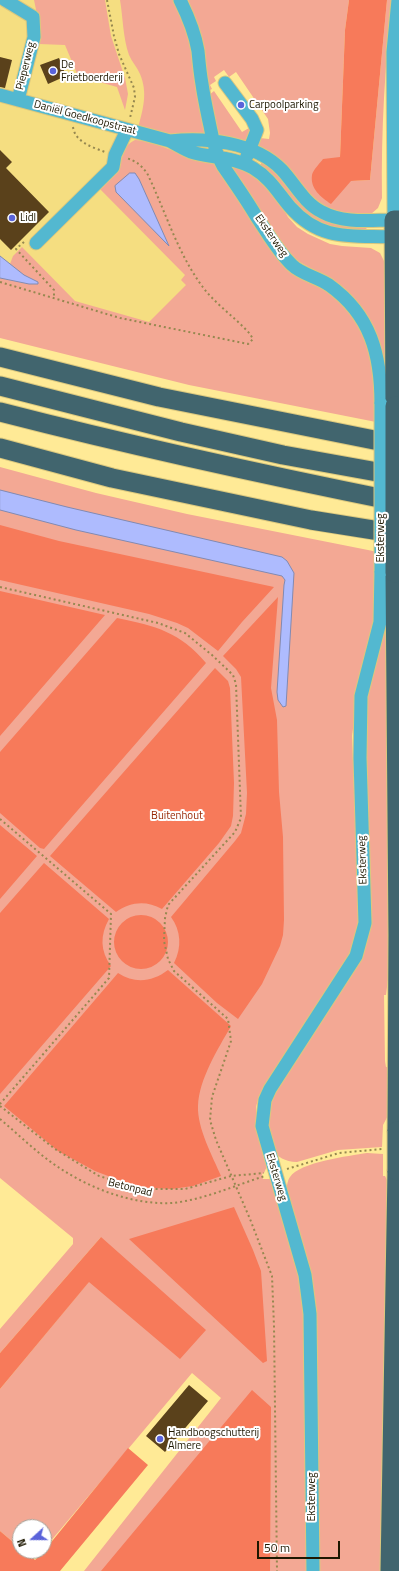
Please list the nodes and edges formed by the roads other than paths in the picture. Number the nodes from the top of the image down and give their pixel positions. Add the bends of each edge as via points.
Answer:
1 (5, 0) edge
2 (180, 0) edge
3 (398, 0) edge
4 (226, 83) dead end
5 (0, 95) edge
6 (18, 100) junction
7 (127, 130) junction
8 (170, 141) junction
9 (215, 142) junction
10 (250, 150) junction
11 (222, 159) junction
12 (244, 164) junction
13 (397, 229) edge
14 (36, 243) road end
15 (0, 356) edge
16 (0, 386) edge
17 (388, 405) junction
18 (0, 412) edge
19 (399, 445) edge
20 (0, 448) edge
21 (399, 476) edge
22 (399, 502) edge
23 (399, 534) edge
24 (388, 572) junction
25 (398, 834) edge
26 (312, 1571) edge
27 (390, 1571) edge

1 - 6 street, Pieperweg via 33,17 34,37
2 - 9 street, Eksterweg via 196,43 210,128 216,136
3 - 13 street via 393,52
4 - 10 street via 257,130
5 - 6 street, Daniël Goedkoopstraat
6 - 7 street, Daniël Goedkoopstraat
7 - 8 street, Daniël Goedkoopstraat
7 - 14 street via 115,155 113,167
8 - 9 street, Daniël Goedkoopstraat via 188,139
8 - 11 street, Daniël Goedkoopstraat via 190,151
9 - 10 street, Daniël Goedkoopstraat
9 - 11 street, Eksterweg
10 - 12 street
10 - 13 street, Daniël Goedkoopstraat via 275,164 301,195 322,212 344,220
11 - 12 street, Daniël Goedkoopstraat
11 - 17 street, Eksterweg via 278,249 293,266 339,293 366,327 375,347
12 - 13 street, Daniël Goedkoopstraat via 266,177 291,208 311,225 328,233 344,237
13 - 17 highway
15 - 19 highway via 159,397
16 - 21 highway via 203,437 283,455
17 - 24 highway, bridge
18 - 22 highway via 256,473
20 - 23 highway via 112,478 288,516
24 - 25 highway
24 - 26 street, Eksterweg via 380,622 361,696 360,758 365,923 356,956 270,1089 265,1100 262,1126 304,1275 310,1314
25 - 27 highway, bridge via 397,1171

